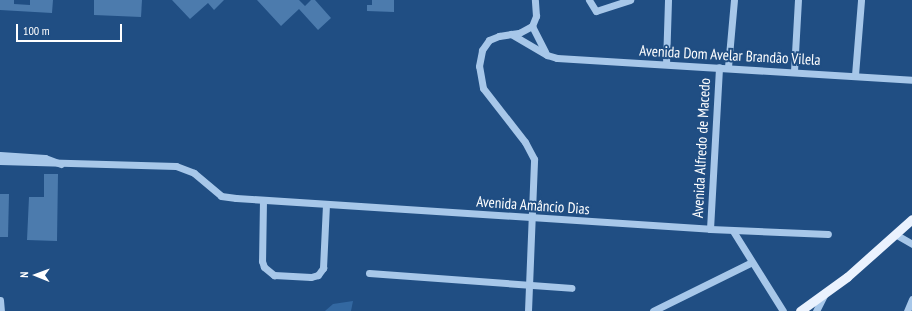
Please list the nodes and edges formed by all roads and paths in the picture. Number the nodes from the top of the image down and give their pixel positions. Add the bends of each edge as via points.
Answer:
1 (535, 0) edge
2 (589, 0) edge
3 (630, 0) edge
4 (668, 0) edge
5 (734, 0) edge
6 (798, 0) edge
7 (861, 0) edge
8 (532, 26) junction
9 (511, 34) junction
10 (547, 55) junction
11 (666, 64) junction
12 (719, 67) junction
13 (728, 67) junction
14 (794, 71) junction
15 (855, 75) junction
16 (912, 80) edge
17 (0, 155) edge
18 (0, 161) edge
19 (62, 165) junction
20 (263, 200) junction
21 (326, 204) junction
22 (533, 218) junction
23 (912, 219) edge
24 (710, 230) junction
25 (733, 231) junction
26 (828, 234) dead end
27 (895, 234) junction
28 (912, 244) edge
29 (752, 262) junction
30 (369, 273) dead end
31 (529, 284) junction
32 (571, 288) dead end
33 (824, 295) junction
34 (912, 299) edge
35 (0, 300) edge
36 (1, 311) edge
37 (528, 311) edge
38 (653, 311) edge
39 (783, 311) edge
40 (800, 311) edge
41 (816, 311) edge
42 (907, 311) edge

1 - 8 street via 536,16
2 - 3 street via 596,12
4 - 11 street
5 - 13 street
6 - 14 street
7 - 15 street
8 - 9 street via 525,31
8 - 10 street
9 - 10 street, Avenida Dom Avelar Brandão Vilela
9 - 22 street via 494,37 485,45 480,58 480,74 488,96 526,142 534,159
10 - 11 street, Avenida Dom Avelar Brandão Vilela
11 - 12 street, Avenida Dom Avelar Brandão Vilela
12 - 13 street, Avenida Dom Avelar Brandão Vilela
12 - 24 street, Avenida Alfredo de Macedo
13 - 14 street, Avenida Dom Avelar Brandão Vilela
14 - 15 street, Avenida Dom Avelar Brandão Vilela
15 - 16 street, Avenida Dom Avelar Brandão Vilela
17 - 19 street via 45,158
18 - 19 street, Avenida Amâncio Dias
19 - 20 street, Avenida Amâncio Dias via 176,166 194,174 221,196
20 - 21 street, Avenida Amâncio Dias
20 - 21 street via 262,261 268,273 289,276 311,277 318,275 323,268
21 - 22 street, Avenida Amâncio Dias
22 - 24 street, Avenida Amâncio Dias
22 - 31 street
23 - 27 main road
24 - 25 street, Avenida Amâncio Dias
25 - 26 street, Avenida Amâncio Dias
25 - 29 street
27 - 28 street
27 - 33 main road
29 - 38 street
29 - 39 street
30 - 31 street
31 - 32 street
31 - 37 street
33 - 40 main road
33 - 41 street
34 - 42 street
35 - 36 street

